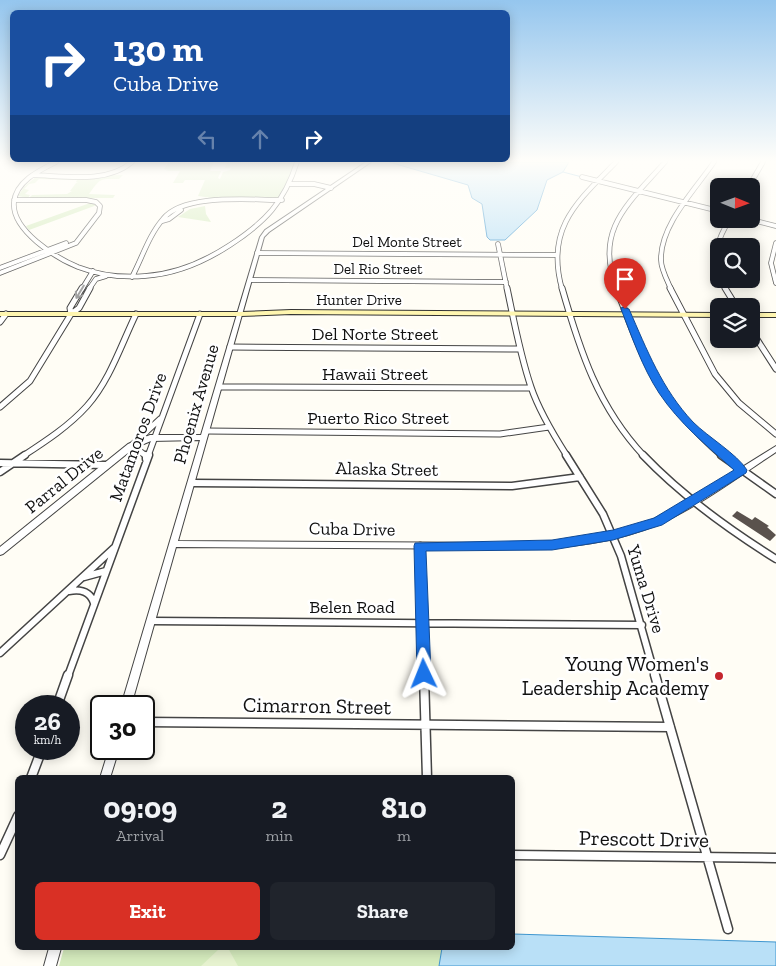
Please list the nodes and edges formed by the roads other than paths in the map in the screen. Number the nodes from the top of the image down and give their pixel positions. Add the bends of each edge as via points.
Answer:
1 (14, 207) edge
2 (100, 207) edge
3 (193, 207) edge
4 (276, 207) edge
5 (302, 207) edge
6 (574, 207) edge
7 (628, 207) edge
8 (682, 207) edge
9 (760, 222) edge
10 (776, 226) edge
11 (82, 237) junction
12 (776, 243) edge
13 (498, 244) dead end
14 (46, 250) junction
15 (51, 253) junction
16 (258, 253) junction
17 (500, 254) junction
18 (557, 255) junction
19 (0, 268) edge
20 (95, 272) junction
21 (0, 273) edge
22 (117, 276) junction
23 (132, 277) junction
24 (250, 280) junction
25 (93, 282) junction
26 (506, 282) junction
27 (776, 283) edge
28 (513, 313) junction
29 (3, 314) edge
30 (71, 314) junction
31 (136, 314) junction
32 (200, 314) junction
33 (241, 314) junction
34 (570, 314) junction
35 (627, 314) junction
36 (683, 314) junction
37 (710, 315) edge
38 (760, 315) edge
39 (776, 315) edge
40 (0, 322) edge
41 (760, 344) edge
42 (230, 348) junction
43 (520, 349) junction
44 (776, 370) edge
45 (219, 386) junction
46 (531, 388) junction
47 (0, 407) edge
48 (162, 418) junction
49 (549, 427) junction
50 (205, 434) junction
51 (776, 434) edge
52 (154, 437) junction
53 (127, 448) junction
54 (776, 449) edge
55 (146, 461) junction
56 (0, 463) edge
57 (12, 464) junction
58 (106, 465) junction
59 (742, 470) junction
60 (0, 472) edge
61 (580, 477) junction
62 (192, 483) junction
63 (776, 494) edge
64 (693, 501) junction
65 (613, 535) junction
66 (174, 544) junction
67 (116, 546) junction
68 (420, 546) junction
69 (0, 552) edge
70 (776, 559) edge
71 (106, 571) junction
72 (78, 580) junction
73 (67, 591) junction
74 (94, 604) junction
75 (151, 621) junction
76 (422, 623) junction
77 (642, 626) junction
78 (0, 652) edge
79 (61, 695) edge
80 (129, 695) edge
81 (155, 722) edge
82 (426, 725) junction
83 (670, 727) junction
84 (38, 760) edge
85 (111, 760) edge
86 (32, 775) edge
87 (106, 775) edge
88 (427, 775) edge
89 (15, 822) edge
90 (0, 855) edge
91 (515, 855) edge
92 (708, 857) junction
93 (776, 858) edge
94 (728, 929) dead end
95 (54, 950) edge
96 (50, 966) edge

1 - 14 street via 26,232
2 - 11 street
3 - 23 street via 178,211 162,221
4 - 23 street via 250,232 205,260 178,271
5 - 16 street, Phoenix Avenue via 267,231
6 - 18 street via 559,237
7 - 35 street via 618,220 609,244 612,276
8 - 36 street via 667,230 661,262
9 - 10 street
11 - 14 street
11 - 15 street via 76,243
12 - 27 street via 770,258
13 - 17 street, Yuma Drive
14 - 15 street
14 - 19 street
15 - 20 street
15 - 21 street
16 - 17 street, Del Monte Street
16 - 24 street, Phoenix Avenue
17 - 18 street, Del Monte Street
17 - 26 street, Yuma Drive
18 - 34 street via 559,279
20 - 22 street
20 - 25 street
20 -> 30 street via 70,308
22 - 23 street
22 - 25 street via 103,276
24 - 26 street, Del Rio Street
24 - 33 street, Phoenix Avenue
25 - 30 street via 79,308
26 - 28 street, Yuma Drive
28 - 33 main road, Hunter Drive
28 - 34 main road, Hunter Drive
28 - 43 street, Yuma Drive
29 - 30 main road, Hunter Drive
29 - 40 street
30 - 31 main road, Hunter Drive
30 - 47 street via 30,381
31 - 32 main road, Hunter Drive
31 - 57 street via 90,402
32 - 33 main road, Hunter Drive
32 - 48 street, Matamoros Drive
33 - 42 street, Phoenix Avenue
34 - 35 main road, Hunter Drive
34 - 64 street via 589,373 603,402 644,455
35 - 36 main road, Hunter Drive
35 - 59 street via 663,392 696,431
36 - 37 main road, Hunter Drive
36 - 51 street via 726,388
38 - 39 main road
41 - 44 street
42 - 43 street, Del Norte Street
42 - 45 street, Phoenix Avenue
43 - 46 street, Yuma Drive
45 - 46 street, Hawaii Street
45 - 50 street, Phoenix Avenue
46 - 49 street, Yuma Drive
48 - 52 street, Matamoros Drive
48 - 53 street, Parral Drive
49 - 50 street, Puerto Rico Street via 500,434
49 - 61 street, Yuma Drive
50 - 52 street, Puerto Rico Street
50 - 62 street, Phoenix Avenue
52 - 53 street, Parral Drive
52 - 55 street, Matamoros Drive
53 - 55 street, Parral Drive via 141,451 146,455
53 - 58 street, Parral Drive
54 - 59 street, Cuba Drive
55 - 67 street, Matamoros Drive
56 - 57 street
57 - 58 street
57 - 60 street
58 - 69 street, Parral Drive
59 - 63 street
59 - 64 street, Cuba Drive
61 - 62 street, Alaska Street via 512,486
61 - 65 street, Yuma Drive
62 - 66 street, Phoenix Avenue
64 - 65 street, Cuba Drive via 657,521
64 - 70 street
65 - 68 street, Cuba Drive via 552,545
65 - 77 street, Yuma Drive
66 - 68 street, Cuba Drive
66 - 75 street, Phoenix Avenue
67 - 71 street, Matamoros Drive
67 - 72 street
68 - 76 street
71 - 72 street
71 - 74 street, Matamoros Drive
72 - 73 street
73 - 74 street via 87,592
73 - 78 street
74 - 79 street, Matamoros Drive
75 - 76 street, Belen Road
75 - 80 street, Phoenix Avenue
76 - 77 street, Belen Road
76 - 82 street
77 - 83 street, Yuma Drive
81 - 82 street, Cimarron Street
82 - 83 street, Cimarron Street
82 - 88 street
83 - 92 street, Yuma Drive
84 - 86 street
85 - 87 street
89 - 90 street
91 - 92 street, Prescott Drive
92 - 93 street, Prescott Drive
92 - 94 street, Yuma Drive
95 - 96 street

